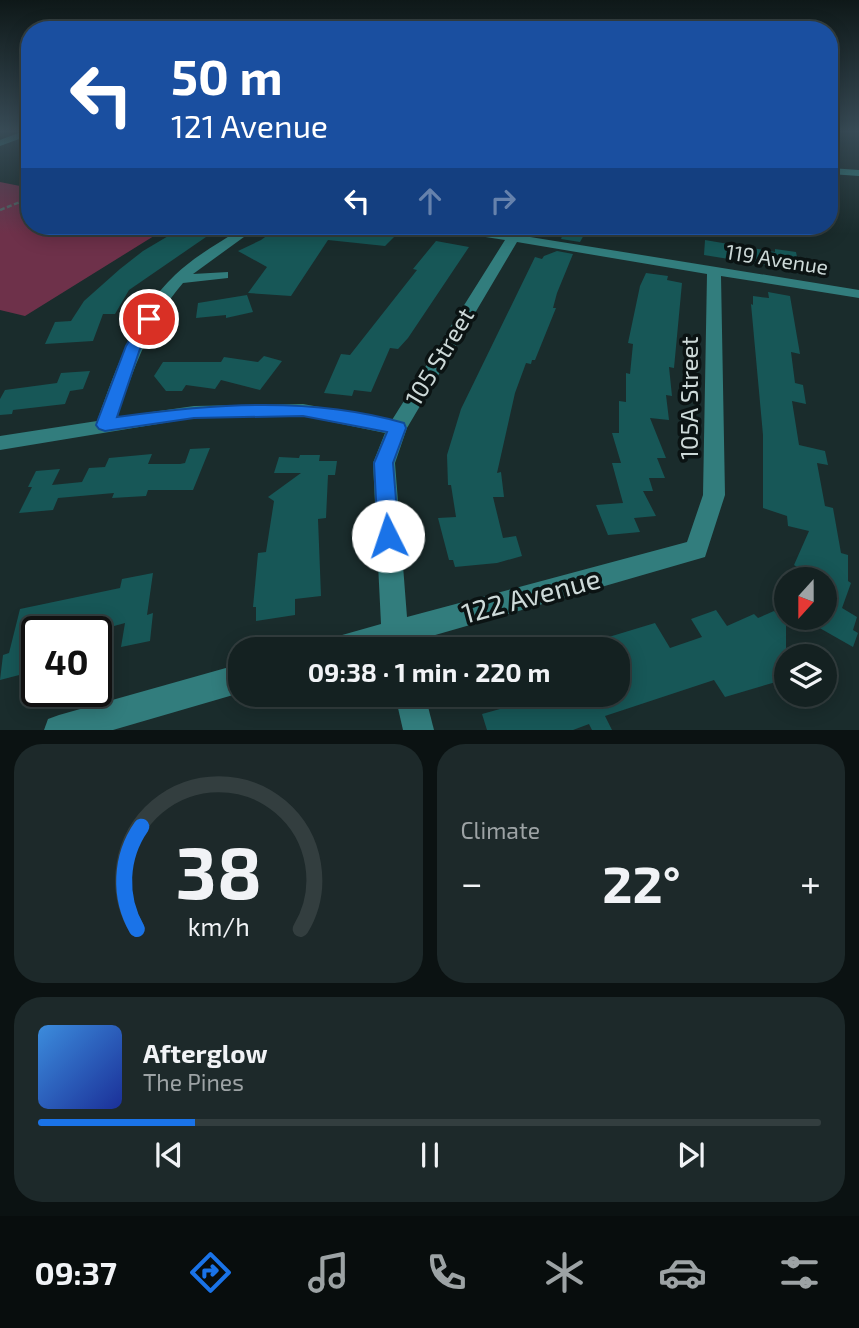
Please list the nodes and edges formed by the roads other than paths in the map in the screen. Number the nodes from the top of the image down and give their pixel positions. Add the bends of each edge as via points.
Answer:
1 (838, 172) edge
2 (859, 173) edge
3 (240, 235) edge
4 (515, 235) edge
5 (542, 235) edge
6 (714, 271) junction
7 (223, 275) dead end
8 (178, 280) junction
9 (859, 294) edge
10 (105, 425) junction
11 (397, 428) junction
12 (0, 443) edge
13 (705, 523) joint
14 (397, 637) edge
15 (410, 637) edge
16 (228, 681) edge
17 (414, 707) edge
18 (59, 730) edge
19 (419, 730) edge

1 - 2 street
3 - 8 street
4 - 11 street, 105 Street
5 - 6 street, 119 Avenue
6 - 9 street, 119 Avenue
6 - 13 street, 105A Street via 714,495
7 - 8 street
8 - 10 street via 134,346
10 - 11 street via 194,412 303,410
10 - 12 street
11 - 14 street, 105 Street via 384,463
13 - 15 street, 122 Avenue via 696,550
16 - 18 street
17 - 19 street

